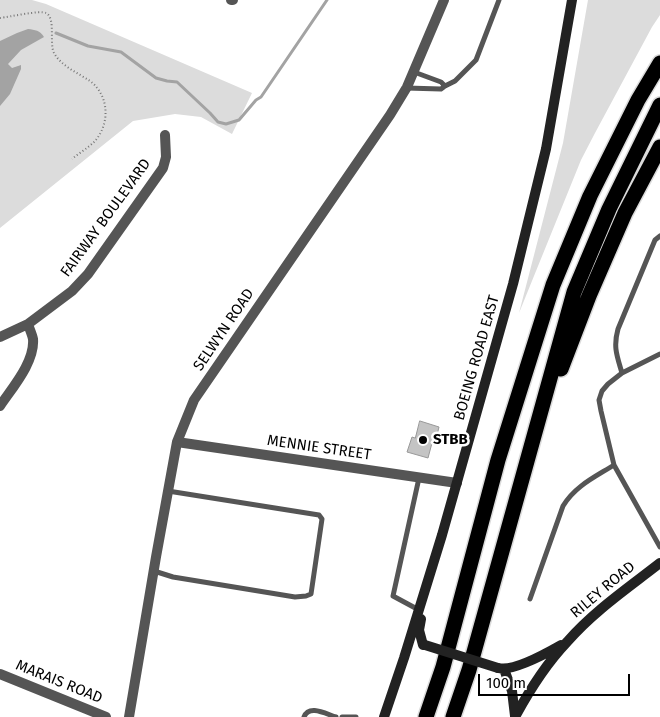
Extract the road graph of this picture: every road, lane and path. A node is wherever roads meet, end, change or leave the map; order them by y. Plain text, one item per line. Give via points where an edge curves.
1 (444, 0) edge
2 (499, 0) edge
3 (572, 0) edge
4 (0, 18) edge
5 (660, 63) edge
6 (413, 72) junction
7 (445, 86) junction
8 (406, 88) junction
9 (660, 105) edge
10 (165, 135) dead end
11 (660, 147) edge
12 (72, 158) dead end
13 (660, 236) edge
14 (28, 324) junction
15 (0, 337) edge
16 (660, 354) edge
17 (622, 373) junction
18 (0, 406) edge
19 (177, 442) junction
20 (614, 465) junction
21 (525, 468) junction
22 (419, 478) junction
23 (456, 483) junction
24 (168, 491) junction
25 (660, 547) edge
26 (660, 563) edge
27 (154, 571) junction
28 (430, 571) junction
29 (530, 599) dead end
30 (418, 610) junction
31 (566, 642) junction
32 (424, 645) junction
33 (404, 658) junction
34 (501, 668) junction
35 (0, 674) edge
36 (102, 716) edge
37 (515, 716) edge
38 (129, 717) edge
39 (304, 717) edge
40 (336, 717) edge
41 (342, 717) edge
42 (356, 717) edge
43 (384, 717) edge
44 (426, 717) edge
45 (453, 717) edge

1 - 6 street, SELWYN ROAD
2 - 7 lane via 476,60 455,81
3 - 23 main road, BOEING ROAD EAST via 546,149 518,265
4 - 12 path via 47,13 55,55 101,93 106,113 100,133 96,141
5 - 44 highway via 590,196 553,285 498,460 443,667
6 - 7 lane
6 - 8 street, SELWYN ROAD
7 - 8 lane via 441,89
8 - 19 street, SELWYN ROAD via 194,400
9 - 21 highway via 609,209 574,292
10 - 14 street, FAIRWAY BOULEVARD via 166,158 162,168 88,274 72,291
11 - 21 highway via 625,214 589,296
13 - 17 lane via 616,334 615,348
14 - 15 street, FAIRWAY BOULEVARD
14 - 18 street via 33,339 30,360
16 - 17 lane
17 - 20 lane via 602,391 599,400
19 - 22 street, MENNIE STREET
19 - 24 street, SELWYN ROAD
20 - 25 lane
20 - 29 lane via 568,496
21 - 45 highway
22 - 23 street, MENNIE STREET
22 - 30 lane via 393,596
23 - 28 main road, BOEING ROAD EAST
24 - 27 street, SELWYN ROAD
24 - 27 lane via 319,515 322,519 311,594 295,597
26 - 31 main road, RILEY ROAD via 607,603
27 - 38 street, SELWYN ROAD
28 - 30 main road, BOEING ROAD EAST
28 - 32 main road via 419,630
30 - 33 main road, BOEING ROAD EAST
31 - 34 main road via 536,659
31 - 37 main road via 536,681
32 - 33 main road
32 - 34 main road, bridge
33 - 43 main road, BOEING ROAD EAST
34 - 37 main road via 512,692
35 - 36 street, MARAIS ROAD
39 - 40 lane via 309,710
41 - 42 lane

